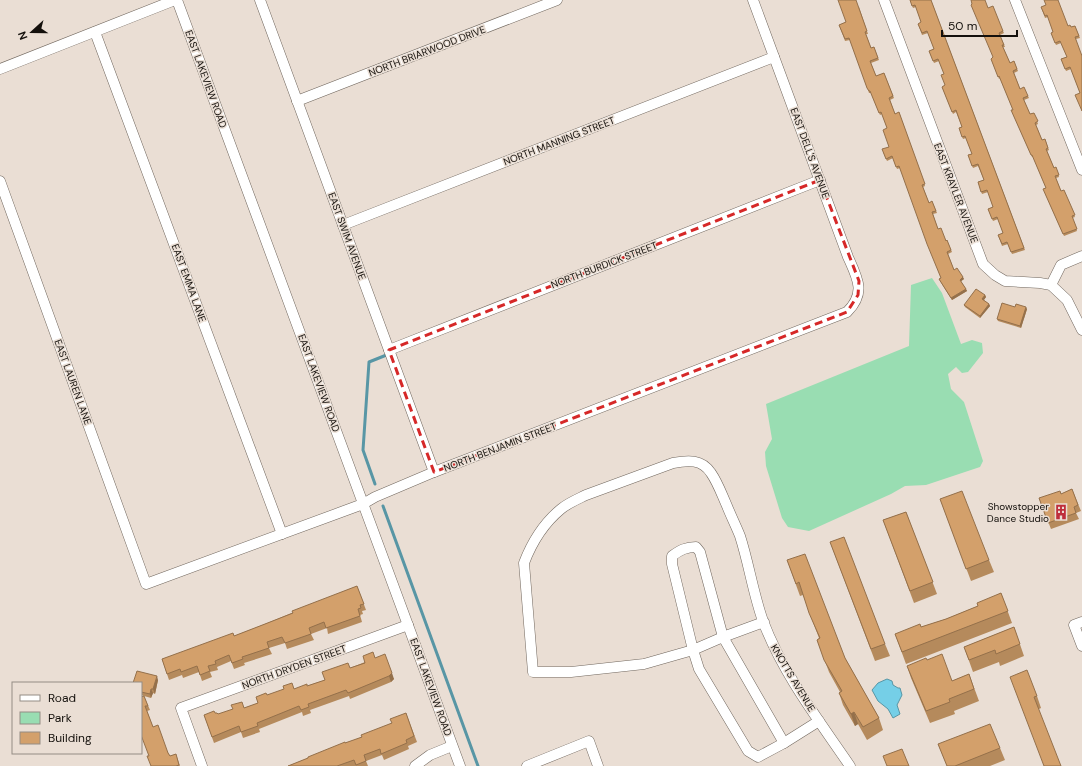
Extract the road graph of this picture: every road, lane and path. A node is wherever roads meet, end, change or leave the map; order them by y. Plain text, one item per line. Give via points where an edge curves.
1 (176, 0) edge
2 (260, 0) edge
3 (557, 0) edge
4 (753, 0) edge
5 (884, 0) edge
6 (1015, 0) edge
7 (95, 32) junction
8 (774, 56) junction
9 (0, 69) edge
10 (297, 101) junction
11 (1082, 170) edge
12 (0, 180) edge
13 (820, 180) junction
14 (343, 225) junction
15 (1082, 256) edge
16 (1051, 285) junction
17 (852, 307) joint
18 (1082, 330) edge
19 (389, 350) junction
20 (434, 472) junction
21 (363, 504) junction
22 (282, 534) junction
23 (146, 584) joint
24 (764, 622) junction
25 (1082, 622) edge
26 (408, 625) junction
27 (723, 637) junction
28 (1082, 646) edge
29 (694, 650) junction
30 (819, 720) junction
31 (784, 743) junction
32 (452, 746) junction
33 (202, 766) edge
34 (415, 766) edge
35 (460, 766) edge
36 (527, 766) edge
37 (598, 766) edge
38 (850, 766) edge

1 - 7 street
1 - 21 street, EAST LAKEVIEW ROAD
2 - 10 street, EAST SWIM AVENUE
3 - 10 street, NORTH BRIARWOOD DRIVE
4 - 8 street, EAST DELL'S AVENUE
5 - 16 street, EAST KRAYLER AVENUE via 983,264 1005,281
6 - 11 street
7 - 9 street
7 - 22 street, EAST EMMA LANE
8 - 13 street, EAST DELL'S AVENUE
8 - 14 street, NORTH MANNING STREET
10 - 14 street, EAST SWIM AVENUE
12 - 23 street, EAST LAUREN LANE
13 - 17 street, EAST DELL'S AVENUE via 859,281 858,295
13 - 19 street, NORTH BURDICK STREET
14 - 19 street, EAST SWIM AVENUE
15 - 16 street via 1062,265
16 - 18 street via 1067,300
17 - 20 street, NORTH BENJAMIN STREET via 840,315
19 - 20 street, EAST SWIM AVENUE
20 - 21 street, NORTH BENJAMIN STREET
21 - 22 street, NORTH BENJAMIN STREET
21 - 26 street, EAST LAKEVIEW ROAD
22 - 23 street, NORTH BENJAMIN STREET
24 - 27 street
24 - 29 street, KNOTTS AVENUE via 754,595 739,536 723,497 704,465 686,460 673,463 586,495 562,508 536,536 524,563 533,672 571,672 644,664
24 - 30 street, KNOTTS AVENUE via 775,650
25 - 28 street via 1074,625
26 - 32 street, EAST LAKEVIEW ROAD
26 - 33 street, NORTH DRYDEN STREET via 181,708
27 - 29 street
27 - 29 street via 702,556 696,547 683,548 672,556 672,564
27 - 31 street
29 - 31 street via 699,669 748,751 758,757
30 - 31 street
30 - 38 street, KNOTTS AVENUE
32 - 34 street via 430,755
32 - 35 street, EAST LAKEVIEW ROAD
36 - 37 street via 589,742

